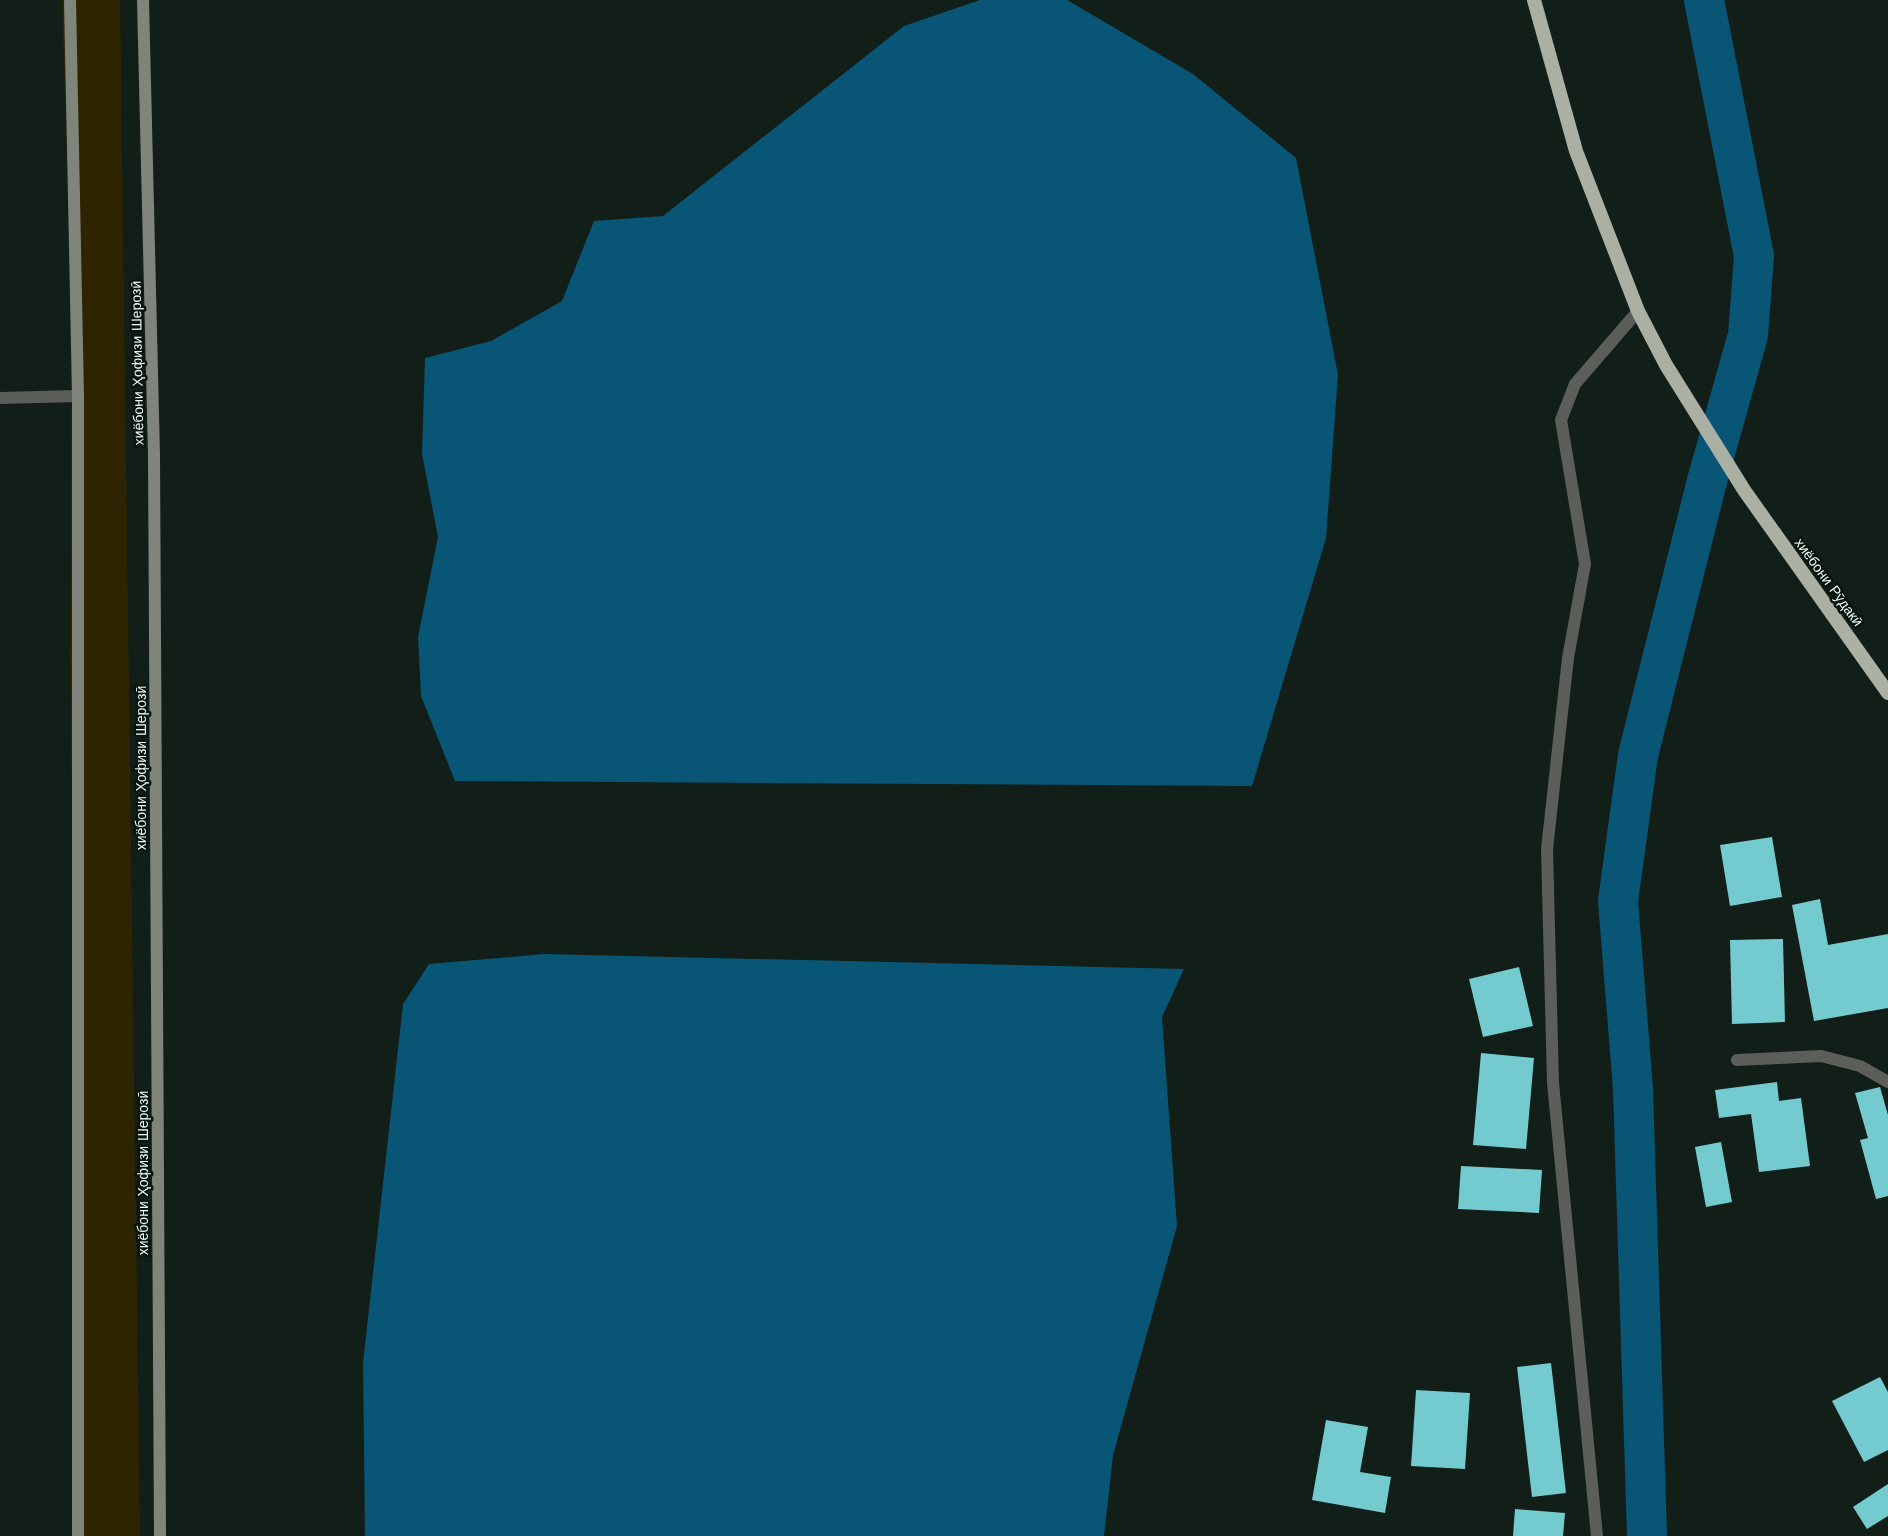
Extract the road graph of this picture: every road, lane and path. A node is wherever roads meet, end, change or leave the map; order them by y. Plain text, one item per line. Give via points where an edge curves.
1 (70, 0) edge
2 (143, 0) edge
3 (1534, 0) edge
4 (1638, 311) junction
5 (78, 396) junction
6 (0, 398) edge
7 (1888, 692) edge
8 (1737, 1060) dead end
9 (1888, 1082) edge
10 (78, 1536) edge
11 (160, 1536) edge
12 (1597, 1536) edge

1 - 5 main road
2 - 11 main road, хиёбони Ҳофизи Шерозӣ via 154,465
3 - 4 highway, хиёбони Рӯдакӣ via 1576,151
4 - 7 highway, хиёбони Рӯдакӣ via 1666,365 1744,490
4 - 12 street via 1575,384 1561,420 1585,564 1568,658 1547,849 1553,1083
5 - 6 street
5 - 10 main road
8 - 9 street via 1821,1056 1860,1066

